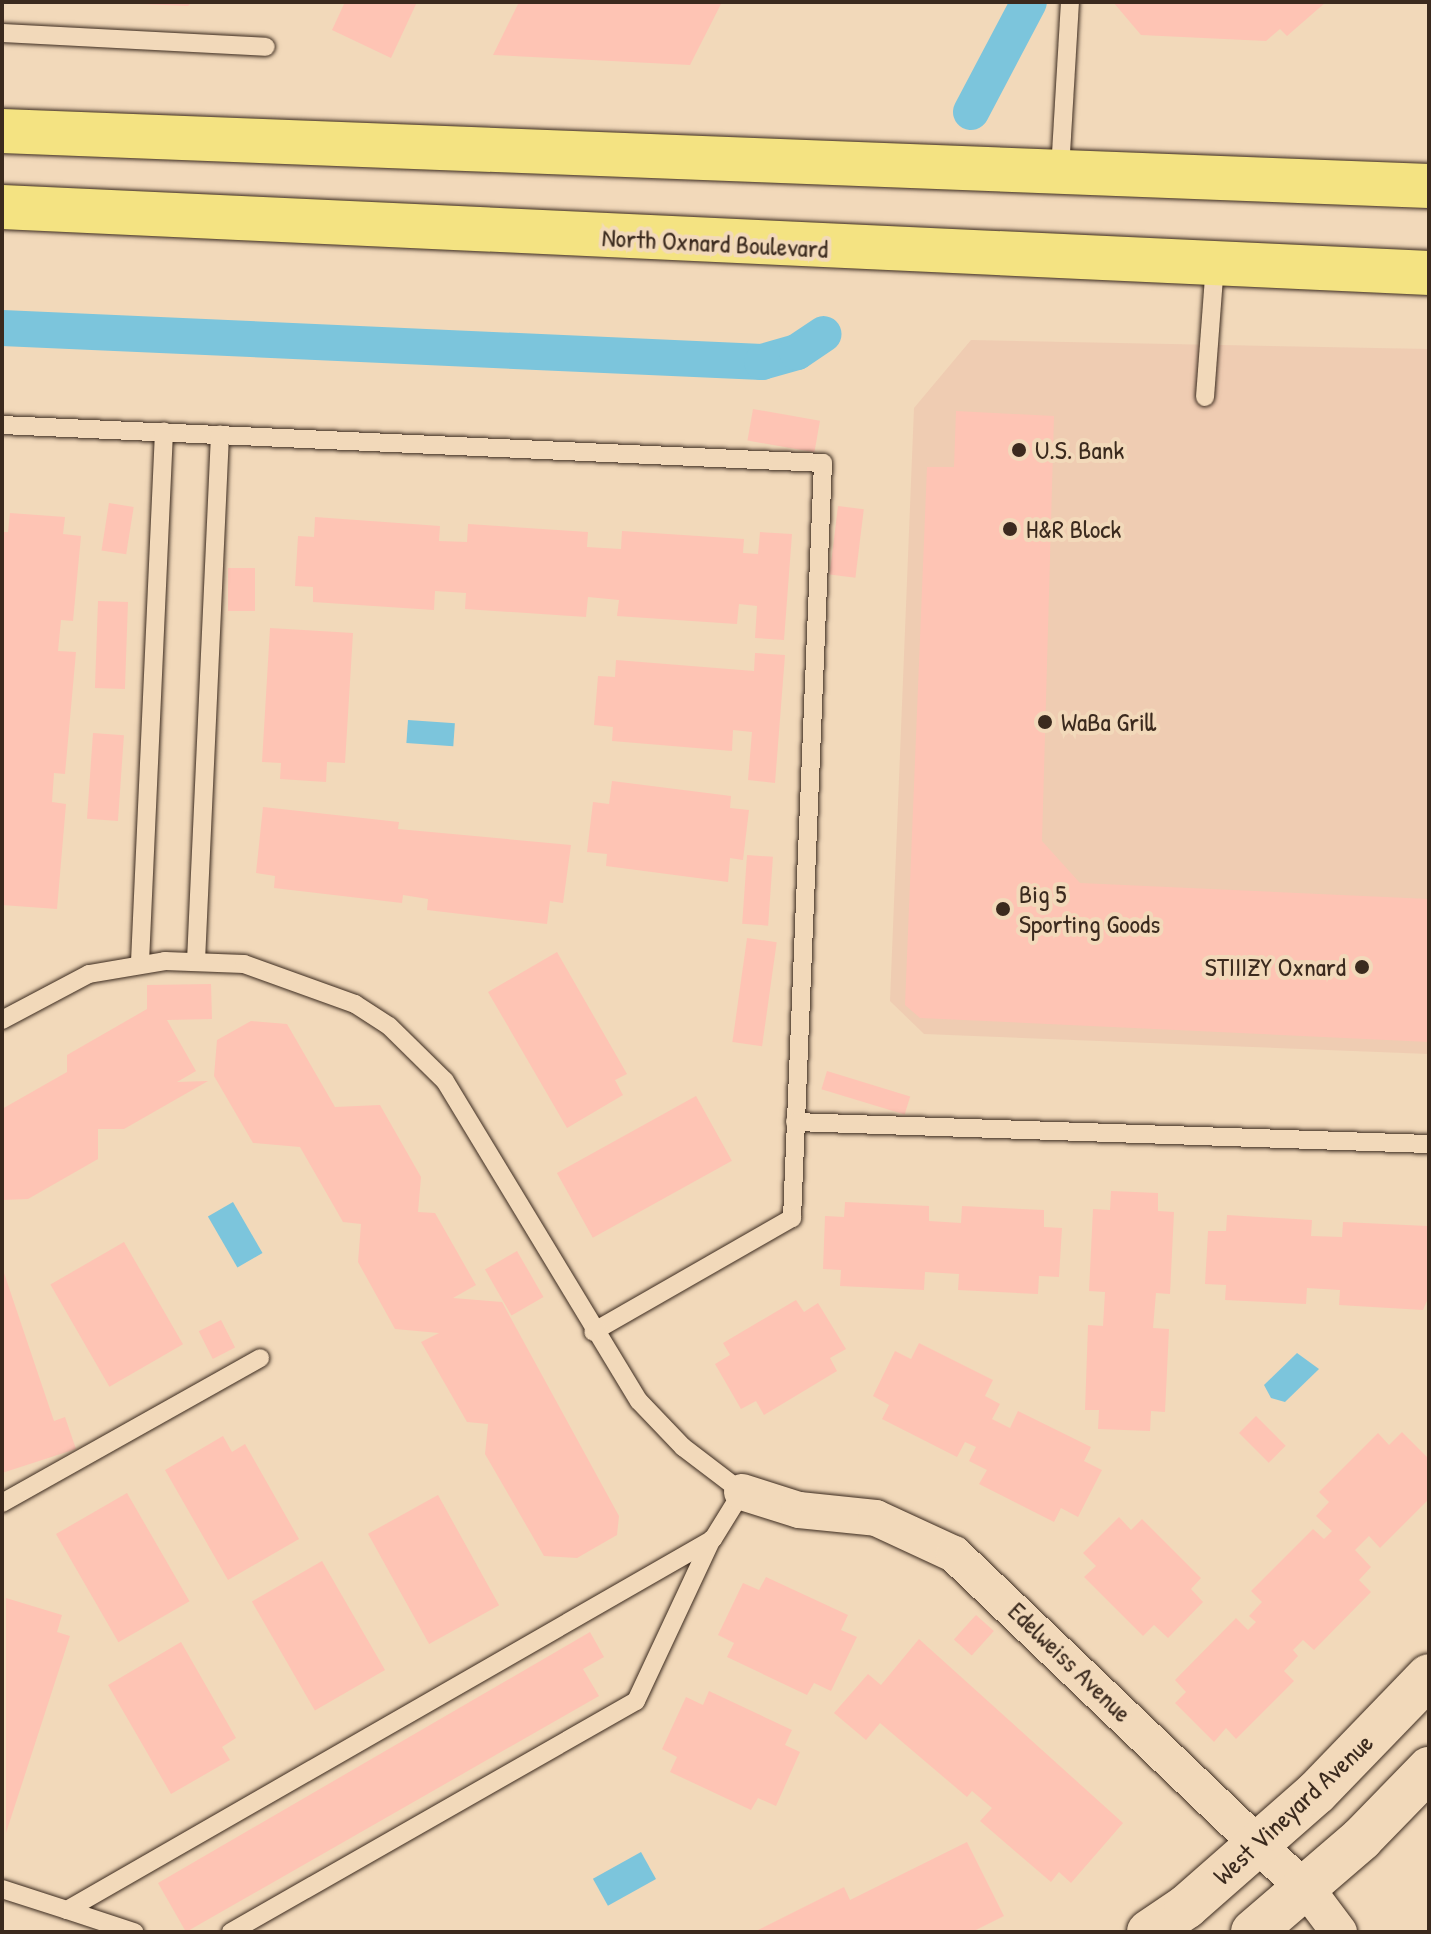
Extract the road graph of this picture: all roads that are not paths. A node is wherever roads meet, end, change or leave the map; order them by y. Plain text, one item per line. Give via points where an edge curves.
1 (1070, 2) edge
2 (2, 33) edge
3 (266, 47) dead end
4 (2, 131) edge
5 (1060, 170) junction
6 (1429, 186) edge
7 (2, 207) edge
8 (1215, 265) junction
9 (1429, 273) edge
10 (1205, 397) dead end
11 (2, 425) edge
12 (164, 432) junction
13 (220, 435) junction
14 (196, 961) junction
15 (140, 962) junction
16 (2, 1020) edge
17 (795, 1122) junction
18 (1429, 1144) edge
19 (593, 1332) junction
20 (260, 1358) dead end
21 (742, 1492) junction
22 (2, 1503) edge
23 (713, 1539) junction
24 (1429, 1676) edge
25 (1429, 1769) edge
26 (1258, 1844) junction
27 (2, 1889) edge
28 (1305, 1889) junction
29 (67, 1910) junction
30 (134, 1932) edge
31 (231, 1932) edge
32 (1149, 1932) edge
33 (1253, 1932) edge
34 (1339, 1932) edge

1 - 5 lane
2 - 3 lane
4 - 5 main road
5 - 6 main road
7 - 8 main road, North Oxnard Boulevard
8 - 9 main road, North Oxnard Boulevard
8 - 10 lane
11 - 12 lane
12 - 13 lane
12 - 15 lane
13 - 14 lane
13 - 17 lane via 823,463
14 - 15 lane
14 - 19 lane via 244,964 320,986 389,1026 419,1052 504,1169
15 - 16 lane via 51,990
17 - 18 lane
17 - 19 lane via 792,1218
19 - 21 lane via 639,1401 683,1447
20 - 22 lane
21 - 23 lane
21 - 26 street, Edelweiss Avenue via 799,1510 876,1518 954,1554
23 - 29 lane
23 - 31 lane via 636,1701
24 - 26 main road, West Vineyard Avenue
25 - 28 main road
26 - 28 street, Edelweiss Avenue
26 - 32 main road, West Vineyard Avenue
27 - 29 lane
28 - 33 main road
28 - 34 street, Edelweiss Avenue
29 - 30 lane

